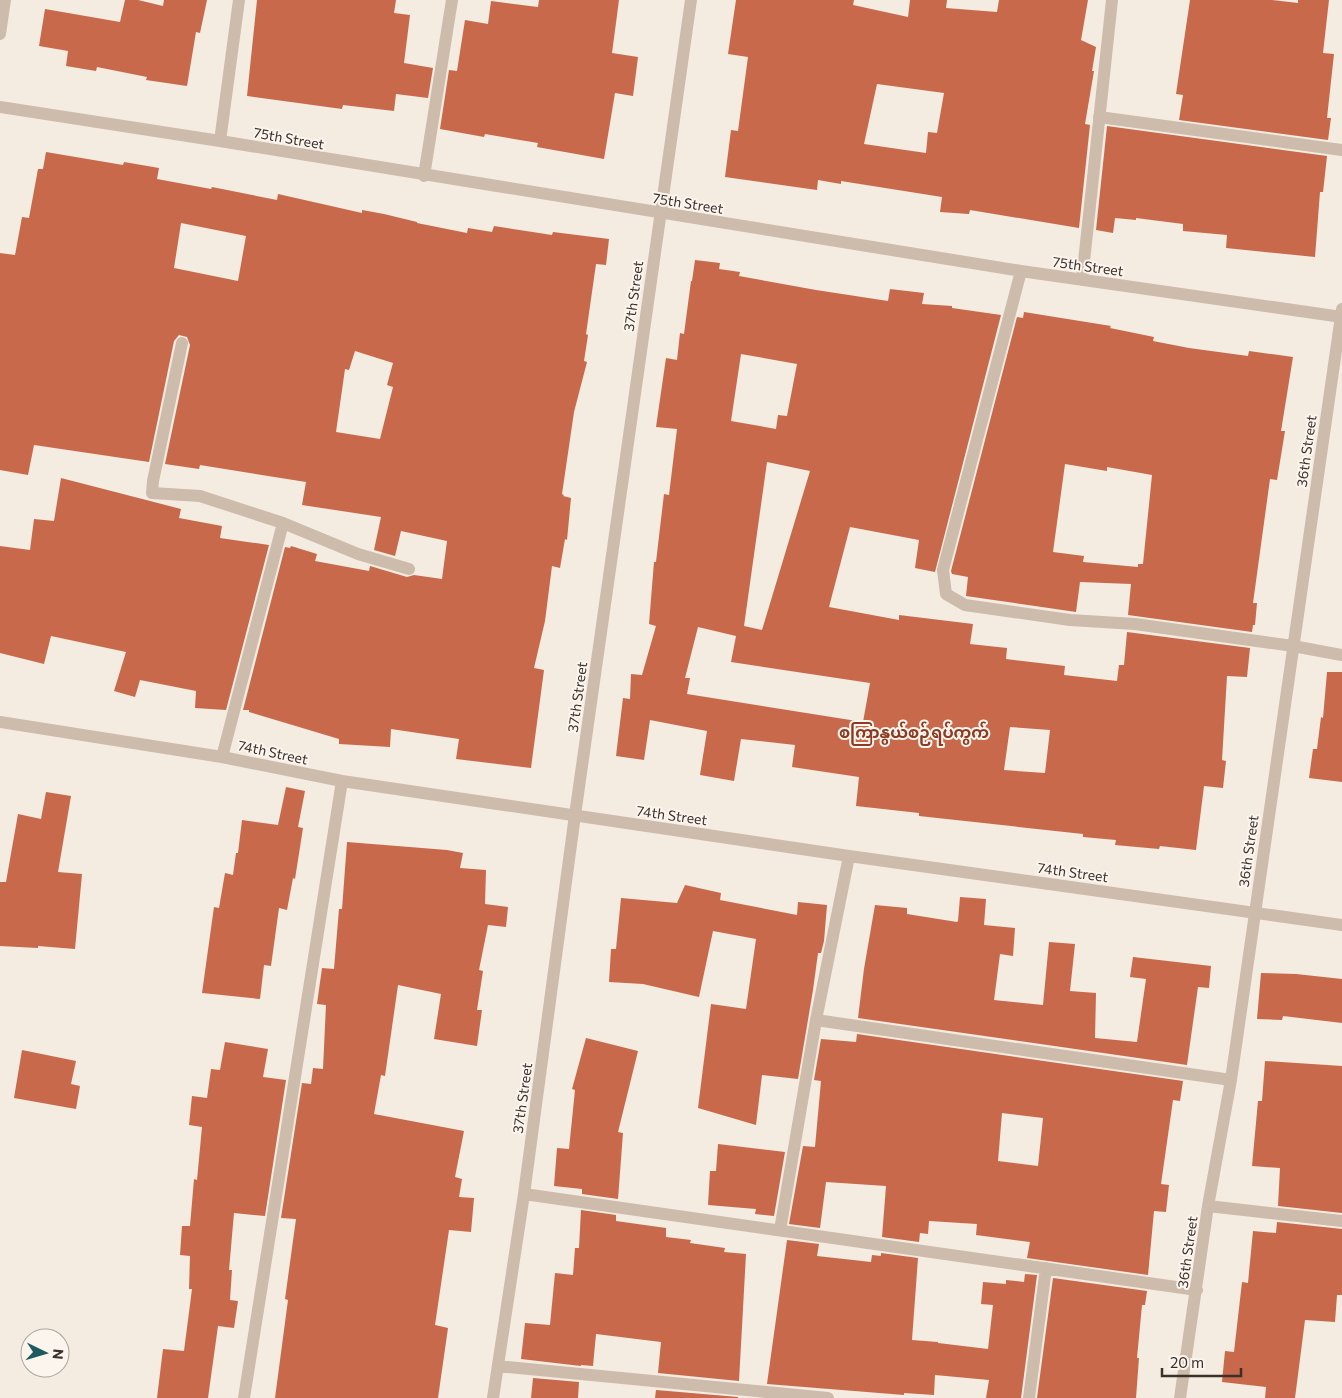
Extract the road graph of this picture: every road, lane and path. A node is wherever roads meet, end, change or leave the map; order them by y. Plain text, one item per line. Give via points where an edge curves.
1 (5, 0) edge
2 (239, 0) edge
3 (452, 0) edge
4 (691, 0) edge
5 (1112, 0) edge
6 (0, 34) edge
7 (0, 107) edge
8 (1099, 117) junction
9 (220, 141) junction
10 (1342, 150) edge
11 (424, 176) junction
12 (660, 214) junction
13 (1021, 271) junction
14 (1082, 280) junction
15 (1342, 314) edge
16 (182, 343) dead end
17 (283, 522) junction
18 (409, 569) dead end
19 (1293, 646) junction
20 (1342, 655) edge
21 (0, 722) edge
22 (222, 757) junction
23 (342, 782) junction
24 (575, 815) junction
25 (849, 856) junction
26 (1254, 912) junction
27 (1342, 925) edge
28 (816, 1020) junction
29 (1231, 1080) junction
30 (524, 1194) junction
31 (1208, 1206) junction
32 (1342, 1221) edge
33 (780, 1230) junction
34 (1046, 1268) junction
35 (1196, 1290) junction
36 (498, 1366) junction
37 (244, 1398) edge
38 (494, 1398) edge
39 (828, 1398) edge
40 (1029, 1398) edge
41 (1180, 1398) edge

1 - 6 street
2 - 9 street
3 - 11 street
4 - 12 street, 37th Street
5 - 8 street
7 - 9 street, 75th Street
8 - 10 street
8 - 14 street
9 - 11 street, 75th Street
11 - 12 street, 75th Street
12 - 13 street, 75th Street
12 - 24 street, 37th Street
13 - 14 street, 75th Street
13 - 19 street via 943,570 946,594 965,605
14 - 15 street, 75th Street
15 - 19 street, 36th Street
16 - 17 street via 152,493 200,496
17 - 18 street via 358,554
17 - 22 street
19 - 20 street
19 - 26 street, 36th Street
21 - 22 street, 74th Street
22 - 23 street, 74th Street
23 - 24 street, 74th Street
23 - 37 street
24 - 25 street, 74th Street
24 - 30 street, 37th Street
25 - 26 street, 74th Street
25 - 28 street
26 - 27 street, 74th Street
26 - 29 street, 36th Street
28 - 29 street
28 - 33 street
29 - 31 street, 36th Street
30 - 33 street
30 - 36 street, 37th Street
31 - 32 street
31 - 35 street, 36th Street
33 - 34 street
34 - 35 street
34 - 40 street
35 - 41 street, 36th Street
36 - 38 street, 37th Street
36 - 39 street

